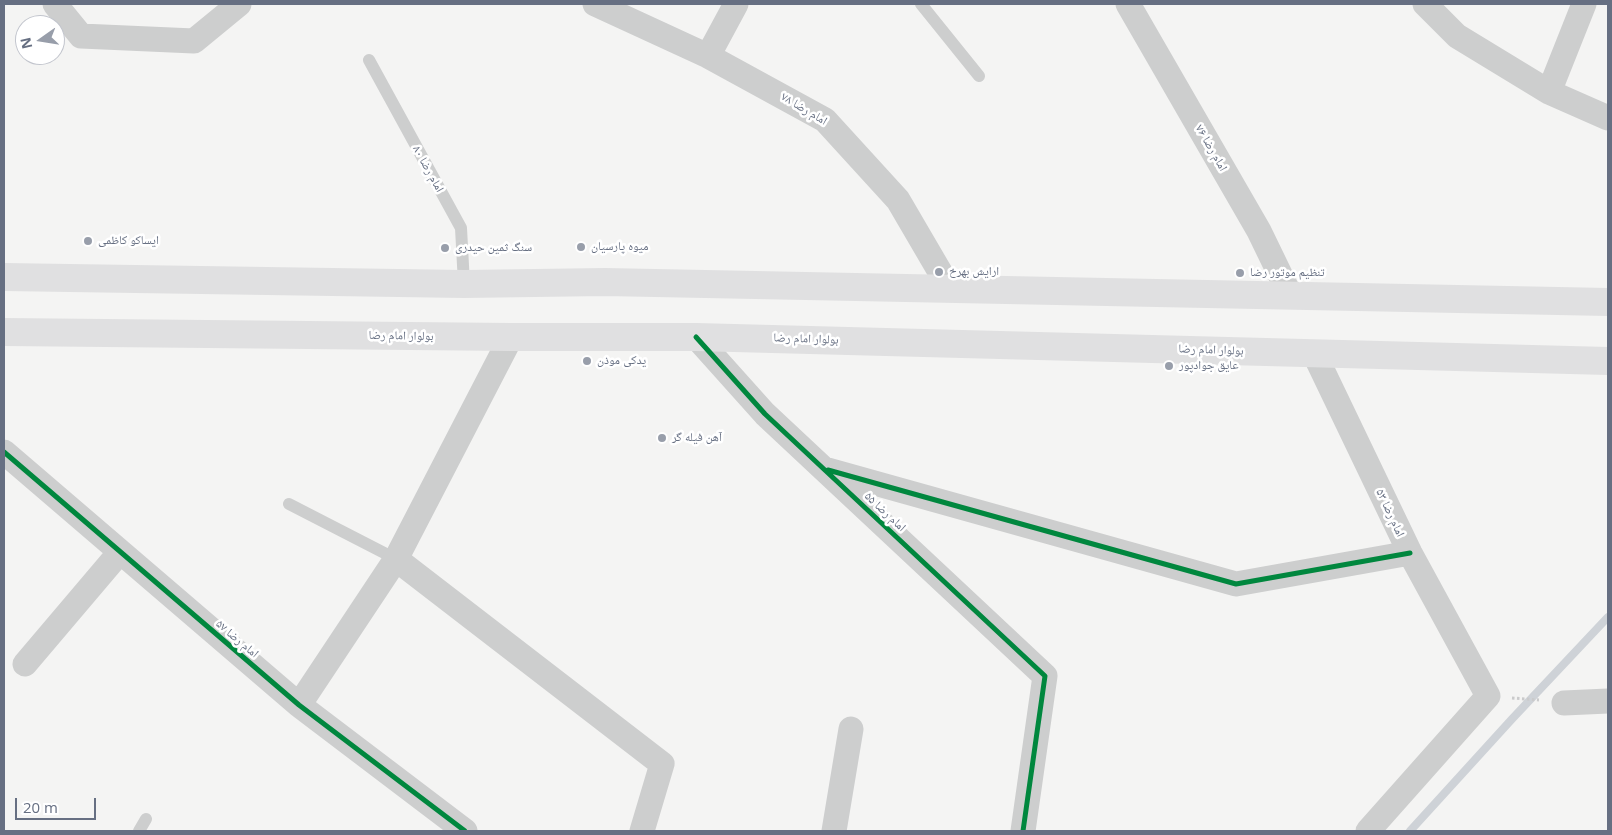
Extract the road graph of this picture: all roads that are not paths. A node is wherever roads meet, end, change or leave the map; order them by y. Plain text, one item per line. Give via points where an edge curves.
1 (55, 4) edge
2 (239, 4) edge
3 (595, 4) edge
4 (736, 4) edge
5 (921, 4) edge
6 (1128, 4) edge
7 (1426, 4) edge
8 (1584, 4) edge
9 (708, 56) junction
10 (369, 60) dead end
11 (979, 76) dead end
12 (1550, 92) junction
13 (1608, 118) edge
14 (6, 273) edge
15 (464, 284) junction
16 (950, 289) junction
17 (1290, 295) junction
18 (1608, 302) edge
19 (4, 332) edge
20 (696, 336) junction
21 (510, 337) junction
22 (1314, 353) junction
23 (1608, 361) edge
24 (4, 452) edge
25 (824, 469) junction
26 (288, 504) dead end
27 (120, 552) junction
28 (1410, 553) junction
29 (396, 559) junction
30 (25, 664) dead end
31 (1608, 701) edge
32 (1564, 703) road end
33 (300, 704) junction
34 (851, 729) dead end
35 (146, 819) dead end
36 (139, 831) edge
37 (465, 831) edge
38 (642, 831) edge
39 (834, 831) edge
40 (1023, 831) edge
41 (1368, 831) edge

1 - 2 street via 81,36 194,41
3 - 9 street, امام رضا ۷۸
4 - 9 street
5 - 11 lane
6 - 17 street, امام رضا ۷۶ via 1259,231
7 - 12 street via 1456,36
8 - 12 street
9 - 16 street, امام رضا ۷۸ via 825,120 898,200
10 - 15 lane, امام رضا ۸۰ via 461,228
12 - 13 street
14 - 15 main road
15 - 16 main road via 605,282
16 - 17 main road
17 - 18 main road
19 - 21 main road, بولوار امام رضا
20 - 21 main road, بولوار امام رضا
20 - 22 main road, بولوار امام رضا
20 - 25 street, امام رضا ۵۵ via 765,414
21 - 29 street
22 - 23 main road, بولوار امام رضا
22 - 28 street, امام رضا ۵۳
24 - 27 street, امام رضا ۵۷
25 - 28 street via 1236,584
25 - 40 street, امام رضا ۵۵ via 1045,676
26 - 29 lane
27 - 30 street
27 - 33 street, امام رضا ۵۷
28 - 41 street, امام رضا ۵۳ via 1488,696
29 - 33 street
29 - 38 street via 662,764
31 - 32 street
33 - 37 street, امام رضا ۵۷
34 - 39 street
35 - 36 lane

